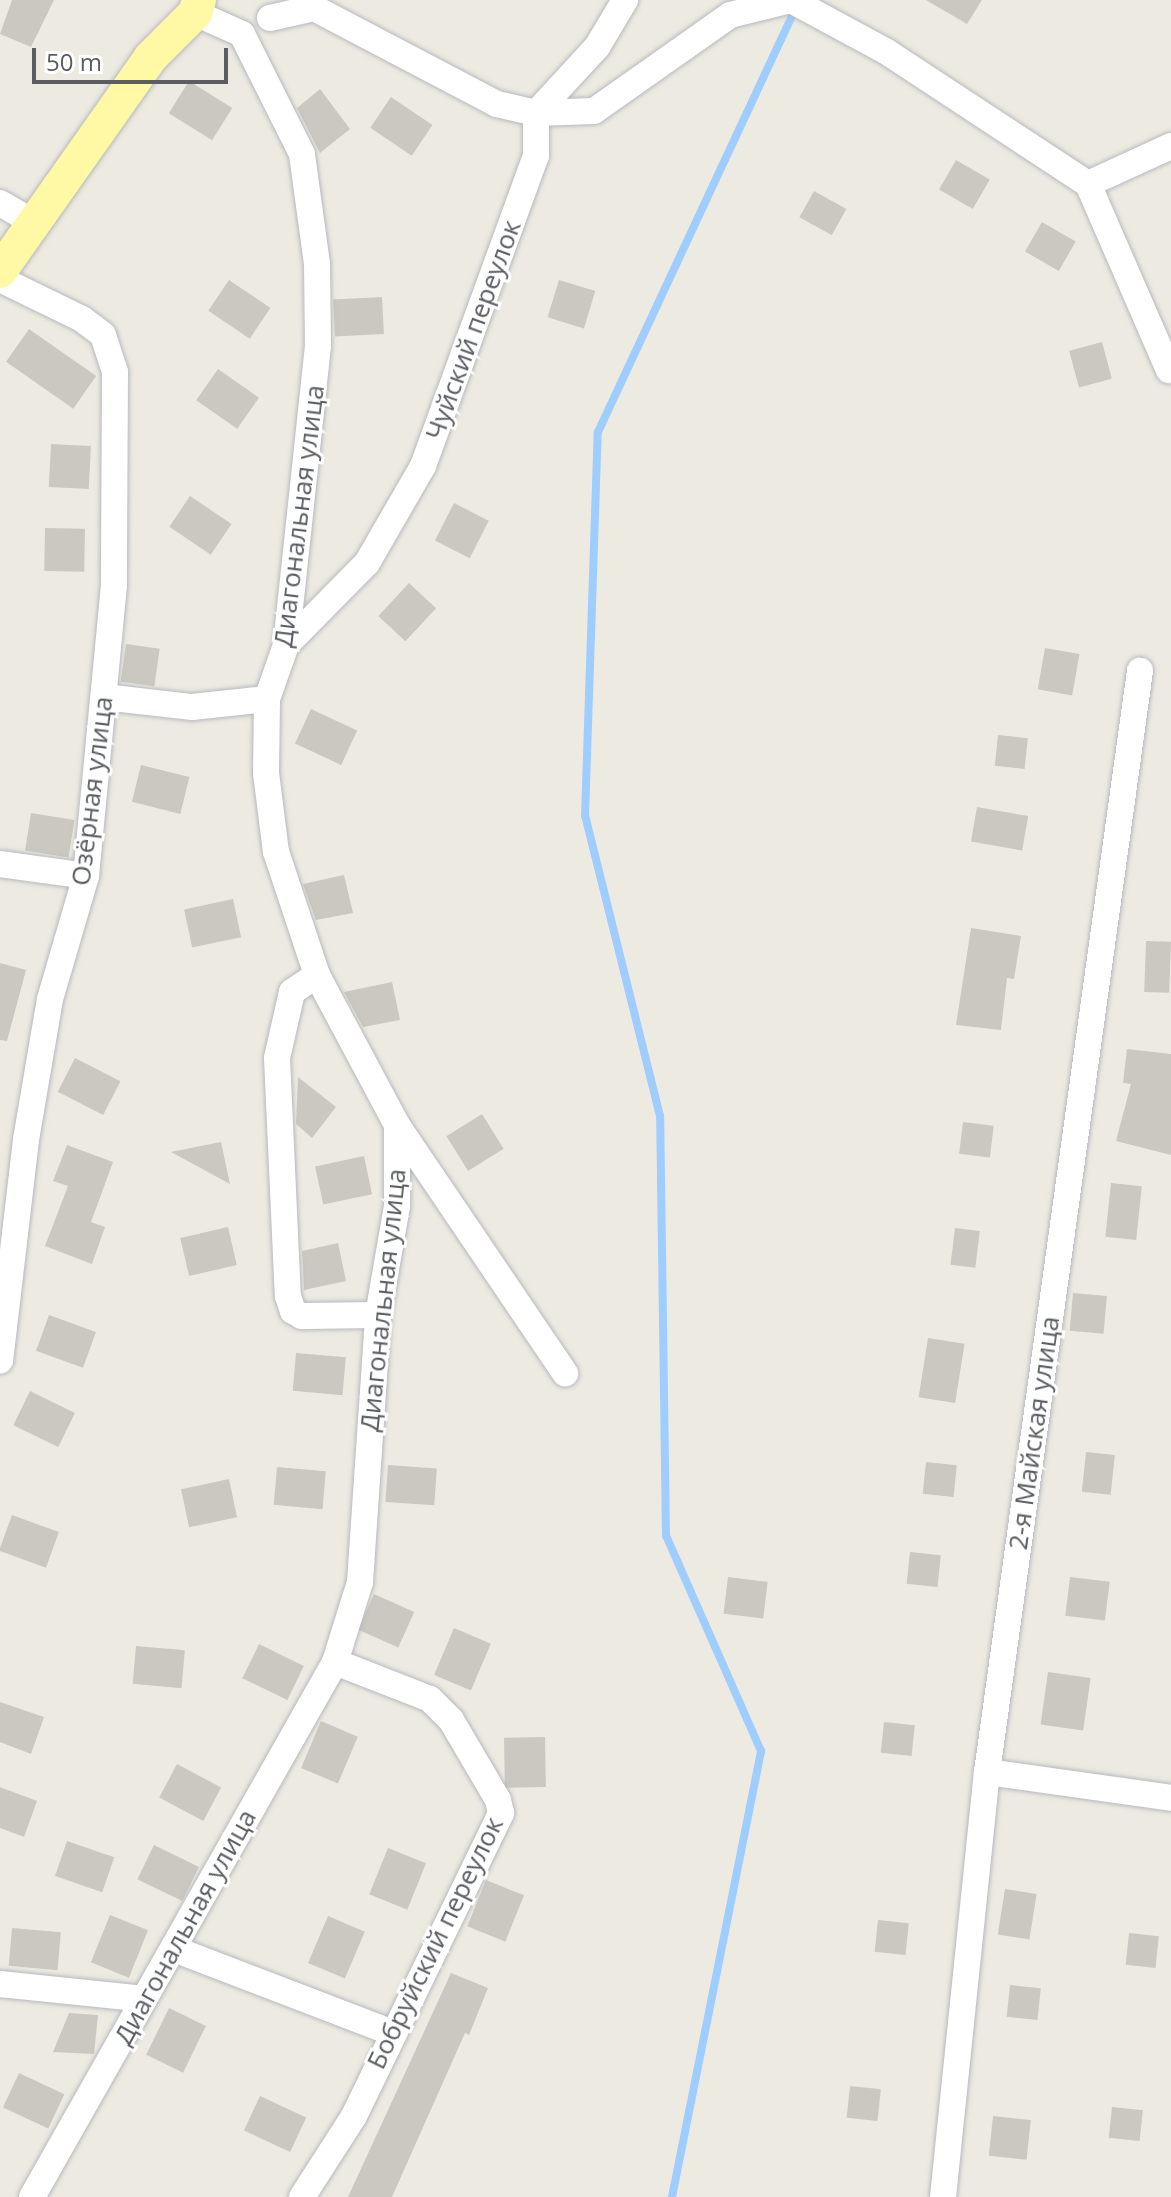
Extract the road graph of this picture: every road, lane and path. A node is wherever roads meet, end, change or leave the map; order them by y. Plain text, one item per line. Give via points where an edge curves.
1 (296, 0) edge
2 (625, 0) edge
3 (197, 6) edge
4 (270, 18) junction
5 (242, 34) junction
6 (536, 113) junction
7 (1171, 146) edge
8 (1088, 184) junction
9 (0, 203) edge
10 (34, 223) junction
11 (0, 271) edge
12 (0, 279) edge
13 (1169, 370) dead end
14 (286, 645) junction
15 (1140, 671) dead end
16 (104, 697) junction
17 (267, 699) junction
18 (0, 864) edge
19 (86, 876) junction
20 (317, 975) junction
21 (397, 1125) junction
22 (378, 1315) junction
23 (0, 1360) edge
24 (565, 1373) dead end
25 (335, 1662) junction
26 (987, 1772) junction
27 (1171, 1798) edge
28 (174, 1949) junction
29 (0, 1984) edge
30 (144, 1999) junction
31 (390, 2032) junction
32 (32, 2197) edge
33 (302, 2197) edge
34 (943, 2197) edge

1 - 4 street
2 - 6 street via 597,47
3 - 5 street
3 - 10 main road via 150,58
4 - 5 street
4 - 6 street via 314,8 497,104
5 - 14 street, Диагональная улица via 302,154 317,264 313,417
6 - 8 street via 594,111 730,15 791,0 887,52
6 - 14 street, Чуйский переулок via 536,156 423,466 367,563
7 - 8 street
8 - 13 street
9 - 10 street
10 - 11 main road
12 - 16 street, Озёрная улица via 82,319 103,335 115,372 114,585
14 - 17 street, Диагональная улица
15 - 26 street, 2-я Майская улица
16 - 17 street via 192,707
16 - 19 street, Озёрная улица
17 - 20 street, Диагональная улица via 266,773 276,852
18 - 19 street
19 - 23 street, Озёрная улица via 50,999 26,1140
20 - 21 street, Диагональная улица
20 - 22 street via 292,992 277,1058 288,1296 293,1311 302,1316
21 - 22 street, Диагональная улица via 397,1206
21 - 24 street
22 - 25 street, Диагональная улица via 360,1582
25 - 28 street, Диагональная улица
25 - 31 street, Бобруйский переулок via 430,1699 451,1720 501,1813
26 - 27 street
26 - 34 street, 2-я Майская улица
28 - 30 street, Диагональная улица
28 - 31 street
29 - 30 street
30 - 32 street, Диагональная улица
31 - 33 street, Бобруйский переулок via 354,2116

